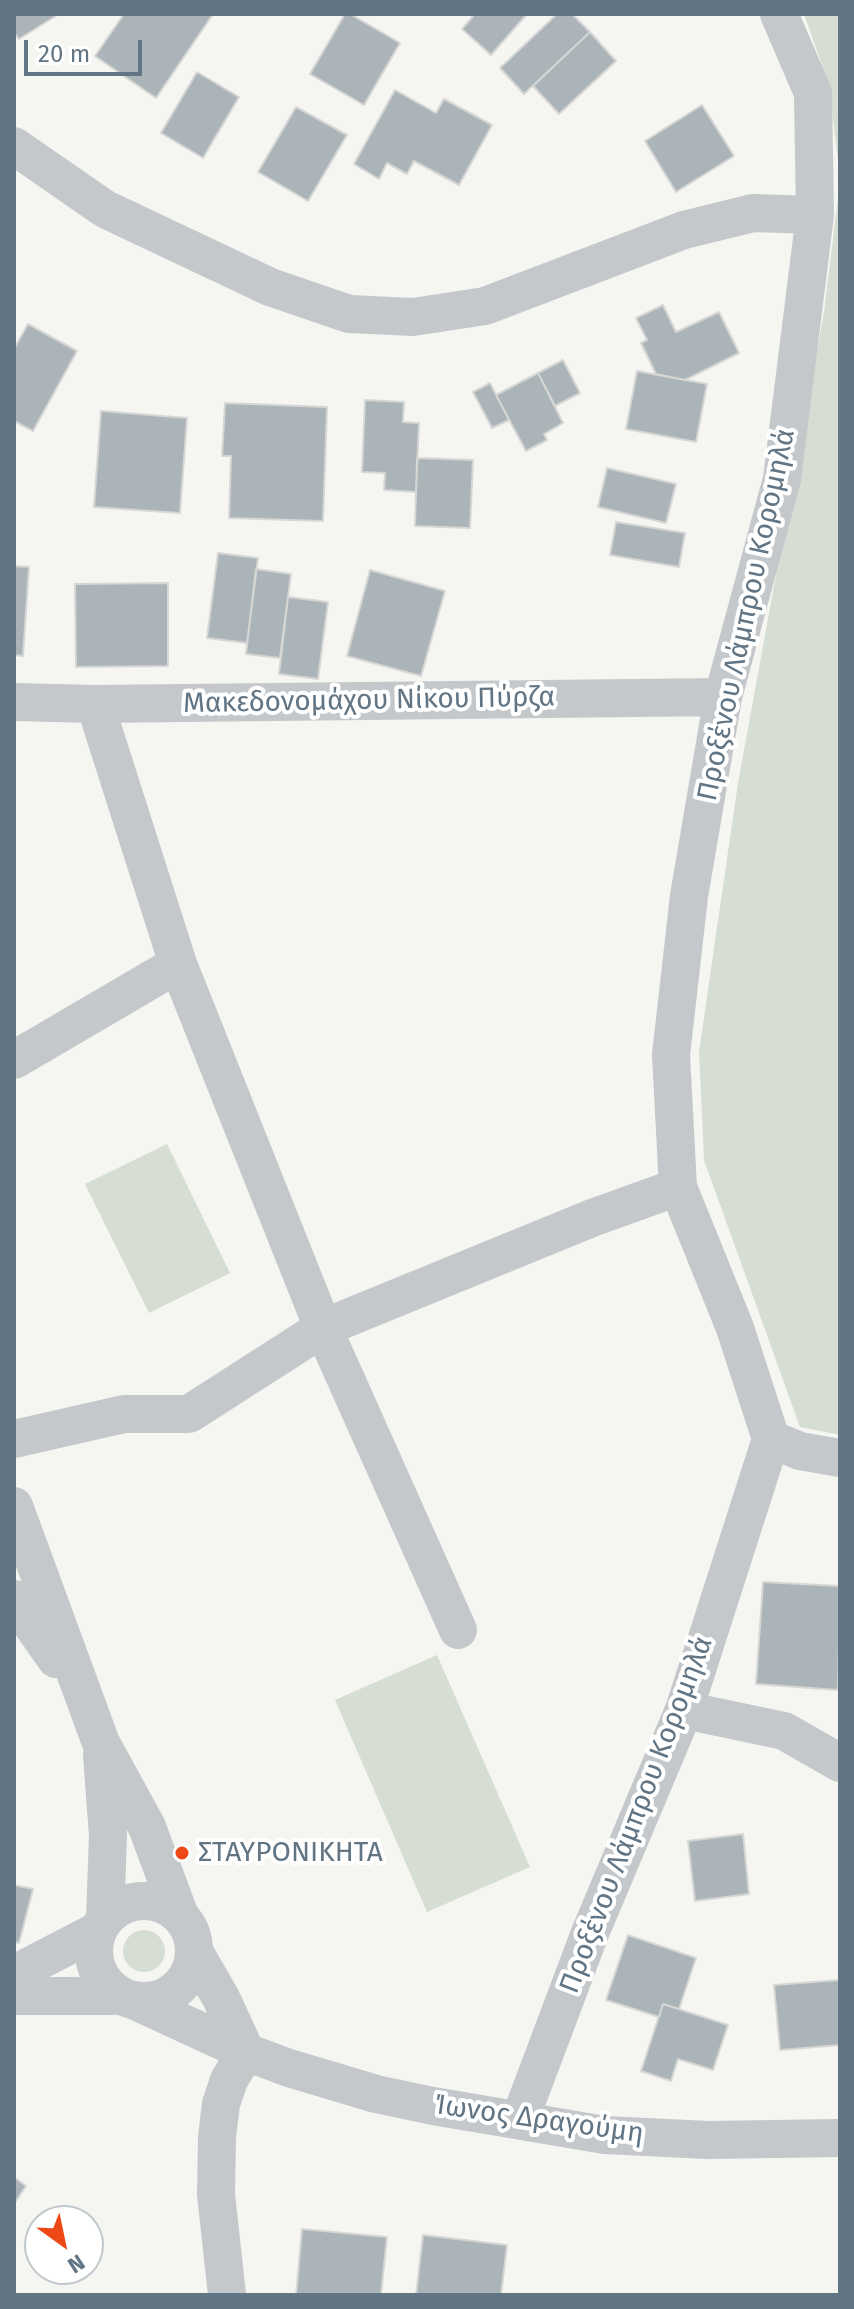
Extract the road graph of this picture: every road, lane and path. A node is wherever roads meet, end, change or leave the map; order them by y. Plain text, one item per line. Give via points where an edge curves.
1 (779, 14) edge
2 (14, 146) edge
3 (815, 215) junction
4 (723, 697) junction
5 (14, 702) edge
6 (95, 704) junction
7 (178, 964) junction
8 (14, 1060) edge
9 (678, 1187) junction
10 (323, 1328) junction
11 (14, 1439) edge
12 (771, 1439) junction
13 (840, 1458) edge
14 (14, 1506) edge
15 (14, 1599) edge
16 (458, 1630) dead end
17 (83, 1698) junction
18 (684, 1710) junction
19 (101, 1743) junction
20 (840, 1763) edge
21 (180, 1916) junction
22 (101, 1925) junction
23 (195, 1953) junction
24 (14, 1974) edge
25 (14, 1996) edge
26 (127, 1998) junction
27 (246, 2052) junction
28 (520, 2119) junction
29 (840, 2138) edge
30 (227, 2295) edge

1 - 3 street, Προξένου Λάμπρου Κορομηλά via 813,93
2 - 3 street via 105,209 270,287 349,314 413,317 485,306 684,230 753,213
3 - 4 street, Προξένου Λάμπρου Κορομηλά via 782,479
4 - 6 street, Μακεδονομάχου Νίκου Πύρζα
4 - 9 street, Προξένου Λάμπρου Κορομηλά via 689,896 671,1055
5 - 6 street, Μακεδονομάχου Νίκου Πύρζα
6 - 7 street
7 - 8 street
7 - 10 street
9 - 10 street
9 - 12 street, Προξένου Λάμπρου Κορομηλά via 735,1328
10 - 11 street via 189,1414 124,1414
10 - 16 street
12 - 13 street
12 - 18 street, Προξένου Λάμπρου Κορομηλά
14 - 17 street
15 - 17 street
17 - 19 street
18 - 20 street via 784,1731
18 - 28 street, Προξένου Λάμπρου Κορομηλά via 590,1933
19 - 21 street via 147,1827
19 - 22 street via 108,1836
21 - 22 street via 142,1900 115,1909
21 - 23 street
22 - 24 street
22 - 26 street via 94,1961 108,1987
23 - 26 street via 175,1991 161,1998
23 - 27 street
25 - 26 street
26 - 27 street, Ίωνος Δραγούμη
27 - 28 street, Ίωνος Δραγούμη via 376,2094
27 - 30 street via 229,2080 217,2137 216,2205
28 - 29 street, Ίωνος Δραγούμη via 605,2135

